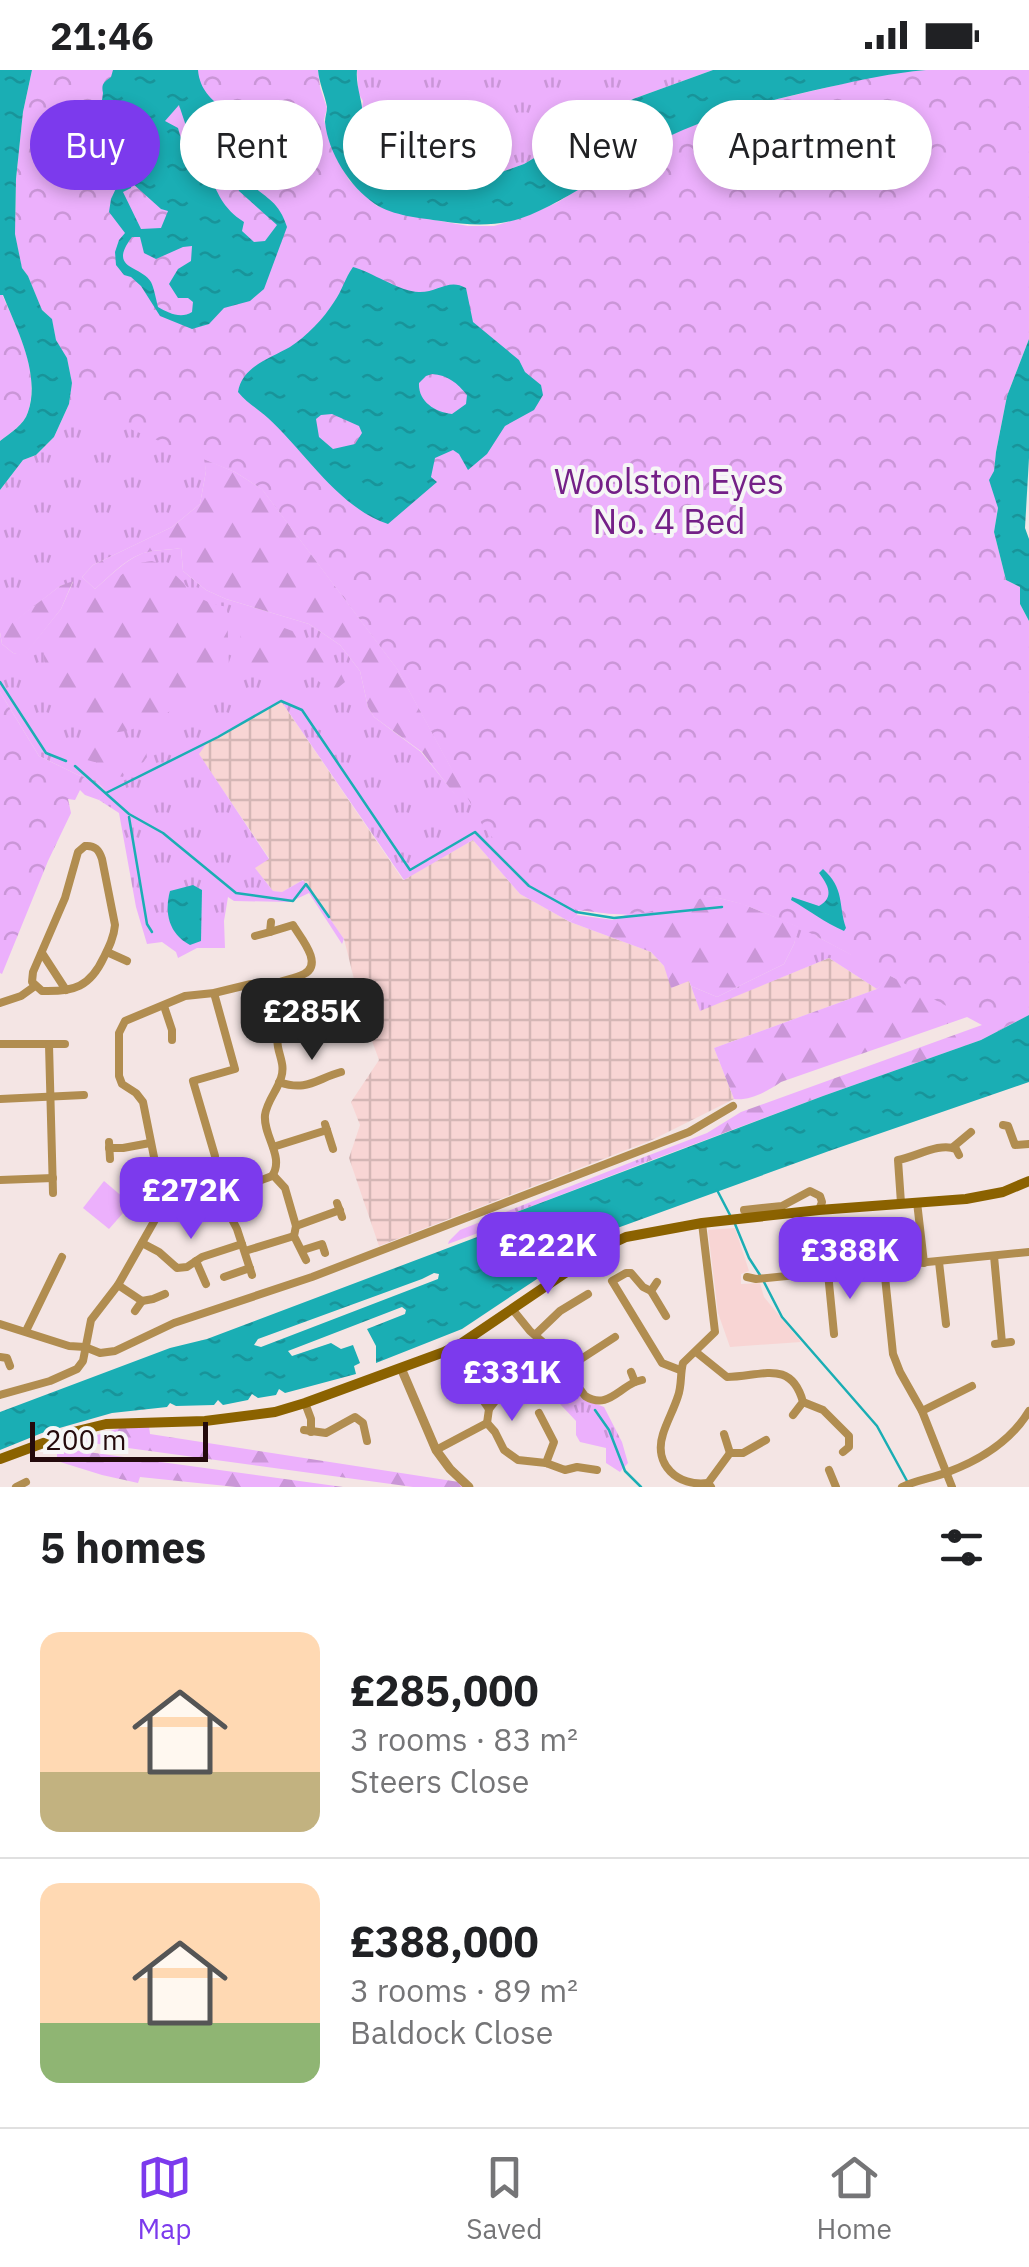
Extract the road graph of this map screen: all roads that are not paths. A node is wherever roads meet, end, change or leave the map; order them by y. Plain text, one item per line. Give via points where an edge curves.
1 (255, 936) dead end
2 (107, 952) junction
3 (42, 953) junction
4 (129, 961) dead end
5 (35, 986) junction
6 (266, 989) junction
7 (66, 990) junction
8 (214, 993) junction
9 (0, 1003) edge
10 (164, 1006) junction
11 (336, 1024) dead end
12 (278, 1036) junction
13 (172, 1040) dead end
14 (0, 1044) edge
15 (49, 1044) junction
16 (65, 1044) dead end
17 (341, 1072) dead end
18 (280, 1082) junction
19 (84, 1095) dead end
20 (49, 1097) junction
21 (0, 1099) edge
22 (733, 1106) dead end
23 (1008, 1124) dead end
24 (971, 1132) dead end
25 (150, 1143) junction
26 (1029, 1144) edge
27 (1015, 1145) junction
28 (273, 1147) junction
29 (334, 1149) dead end
30 (1013, 1157) dead end
31 (110, 1160) dead end
32 (273, 1175) junction
33 (52, 1178) junction
34 (0, 1180) edge
35 (1029, 1182) edge
36 (53, 1193) dead end
37 (221, 1198) junction
38 (918, 1202) junction
39 (901, 1203) junction
40 (748, 1207) dead end
41 (340, 1210) dead end
42 (819, 1210) junction
43 (160, 1211) junction
44 (702, 1223) junction
45 (295, 1231) junction
46 (142, 1244) junction
47 (243, 1247) junction
48 (1029, 1252) edge
49 (326, 1253) dead end
50 (994, 1256) junction
51 (62, 1257) dead end
52 (196, 1261) junction
53 (939, 1262) junction
54 (924, 1263) junction
55 (884, 1267) junction
56 (828, 1273) junction
57 (224, 1277) dead end
58 (747, 1277) dead end
59 (657, 1282) dead end
60 (206, 1284) dead end
61 (118, 1285) junction
62 (651, 1291) junction
63 (164, 1294) dead end
64 (588, 1294) dead end
65 (142, 1301) junction
66 (513, 1310) junction
67 (135, 1311) dead end
68 (666, 1316) dead end
69 (0, 1324) edge
70 (946, 1324) dead end
71 (26, 1331) junction
72 (834, 1334) dead end
73 (535, 1335) junction
74 (615, 1337) dead end
75 (1003, 1343) dead end
76 (85, 1347) junction
77 (696, 1352) junction
78 (0, 1357) edge
79 (10, 1366) dead end
80 (402, 1368) junction
81 (567, 1368) junction
82 (680, 1370) junction
83 (631, 1372) dead end
84 (473, 1386) dead end
85 (972, 1386) dead end
86 (514, 1389) dead end
87 (0, 1394) edge
88 (804, 1402) junction
89 (305, 1404) junction
90 (488, 1409) junction
91 (922, 1411) junction
92 (1029, 1411) edge
93 (539, 1413) dead end
94 (793, 1415) dead end
95 (486, 1423) junction
96 (724, 1434) dead end
97 (766, 1440) dead end
98 (367, 1441) dead end
99 (436, 1450) junction
100 (843, 1452) dead end
101 (730, 1453) junction
102 (0, 1459) edge
103 (546, 1463) junction
104 (598, 1470) dead end
105 (829, 1470) dead end
106 (948, 1472) junction
107 (26, 1482) dead end
108 (709, 1485) edge
109 (907, 1485) edge
110 (16, 1487) edge
111 (468, 1487) edge
112 (836, 1487) edge
113 (952, 1487) edge

1 - 6 street via 293,925 312,960 305,974
2 - 3 street via 115,925 102,859 89,846 78,852
2 - 4 street
2 - 7 street via 95,975
3 - 5 street
3 - 7 street
5 - 7 street
5 - 9 street
6 - 8 street via 251,984
6 - 12 street
8 - 10 street
8 - 37 street via 234,1069 193,1080
10 - 13 street
10 - 25 street via 126,1021 119,1033 120,1081 143,1102
11 - 12 street
12 - 18 street
14 - 15 street
15 - 16 street
15 - 20 street
17 - 18 street via 308,1086
18 - 28 street via 265,1113
19 - 20 street
20 - 21 street
20 - 33 street
22 - 76 street via 689,1132 174,1323 116,1351
23 - 27 street
24 - 39 street via 956,1151 946,1146 897,1156
25 - 31 street via 109,1145
25 - 43 street
26 - 27 street
27 - 30 street
28 - 29 street via 326,1127
28 - 32 street
32 - 37 street
32 - 45 street via 285,1188
33 - 34 street
33 - 36 street
35 - 38 main road via 990,1195
37 - 43 street via 192,1212
37 - 47 street
38 - 39 main road
38 - 54 street
39 - 42 main road
40 - 42 street via 782,1206 810,1191 820,1196
41 - 45 street
42 - 44 main road
43 - 46 street
44 - 66 main road via 612,1242
44 - 77 street via 715,1332
45 - 47 street
45 - 49 street via 304,1255 322,1244
46 - 52 street via 177,1268
46 - 61 street
47 - 52 street
47 - 57 street via 251,1272
48 - 50 street
50 - 53 street
50 - 75 street
51 - 71 street
52 - 60 street
53 - 54 street
53 - 70 street
54 - 55 street
55 - 56 street
55 - 91 street via 893,1354
56 - 58 street
56 - 72 street
59 - 62 street
61 - 65 street
61 - 76 street via 91,1320
62 - 68 street
62 - 82 street via 632,1273 612,1281 662,1363
63 - 65 street
64 - 73 street
65 - 67 street
66 - 73 street
66 - 80 main road via 462,1343
69 - 71 street
71 - 76 street
73 - 81 street
74 - 81 street
76 - 87 street via 74,1372
77 - 82 street
77 - 88 street via 727,1377 788,1376
78 - 79 street
80 - 89 main road
80 - 99 street
81 - 83 street via 584,1396 597,1402 638,1381
82 - 108 street via 661,1461 674,1477
84 - 90 street
85 - 91 street
86 - 90 street
88 - 94 street
88 - 100 street via 849,1436
89 - 98 street via 307,1431 332,1432 354,1417 363,1423
89 - 102 main road via 229,1419 89,1427
90 - 95 street
91 - 106 street
92 - 106 street via 998,1446
93 - 103 street via 554,1442
95 - 99 street
95 - 103 street via 518,1460
96 - 101 street
97 - 101 street via 744,1454
99 - 111 street
101 - 108 street
103 - 104 street
105 - 112 street
106 - 109 street
106 - 113 street
107 - 110 street

